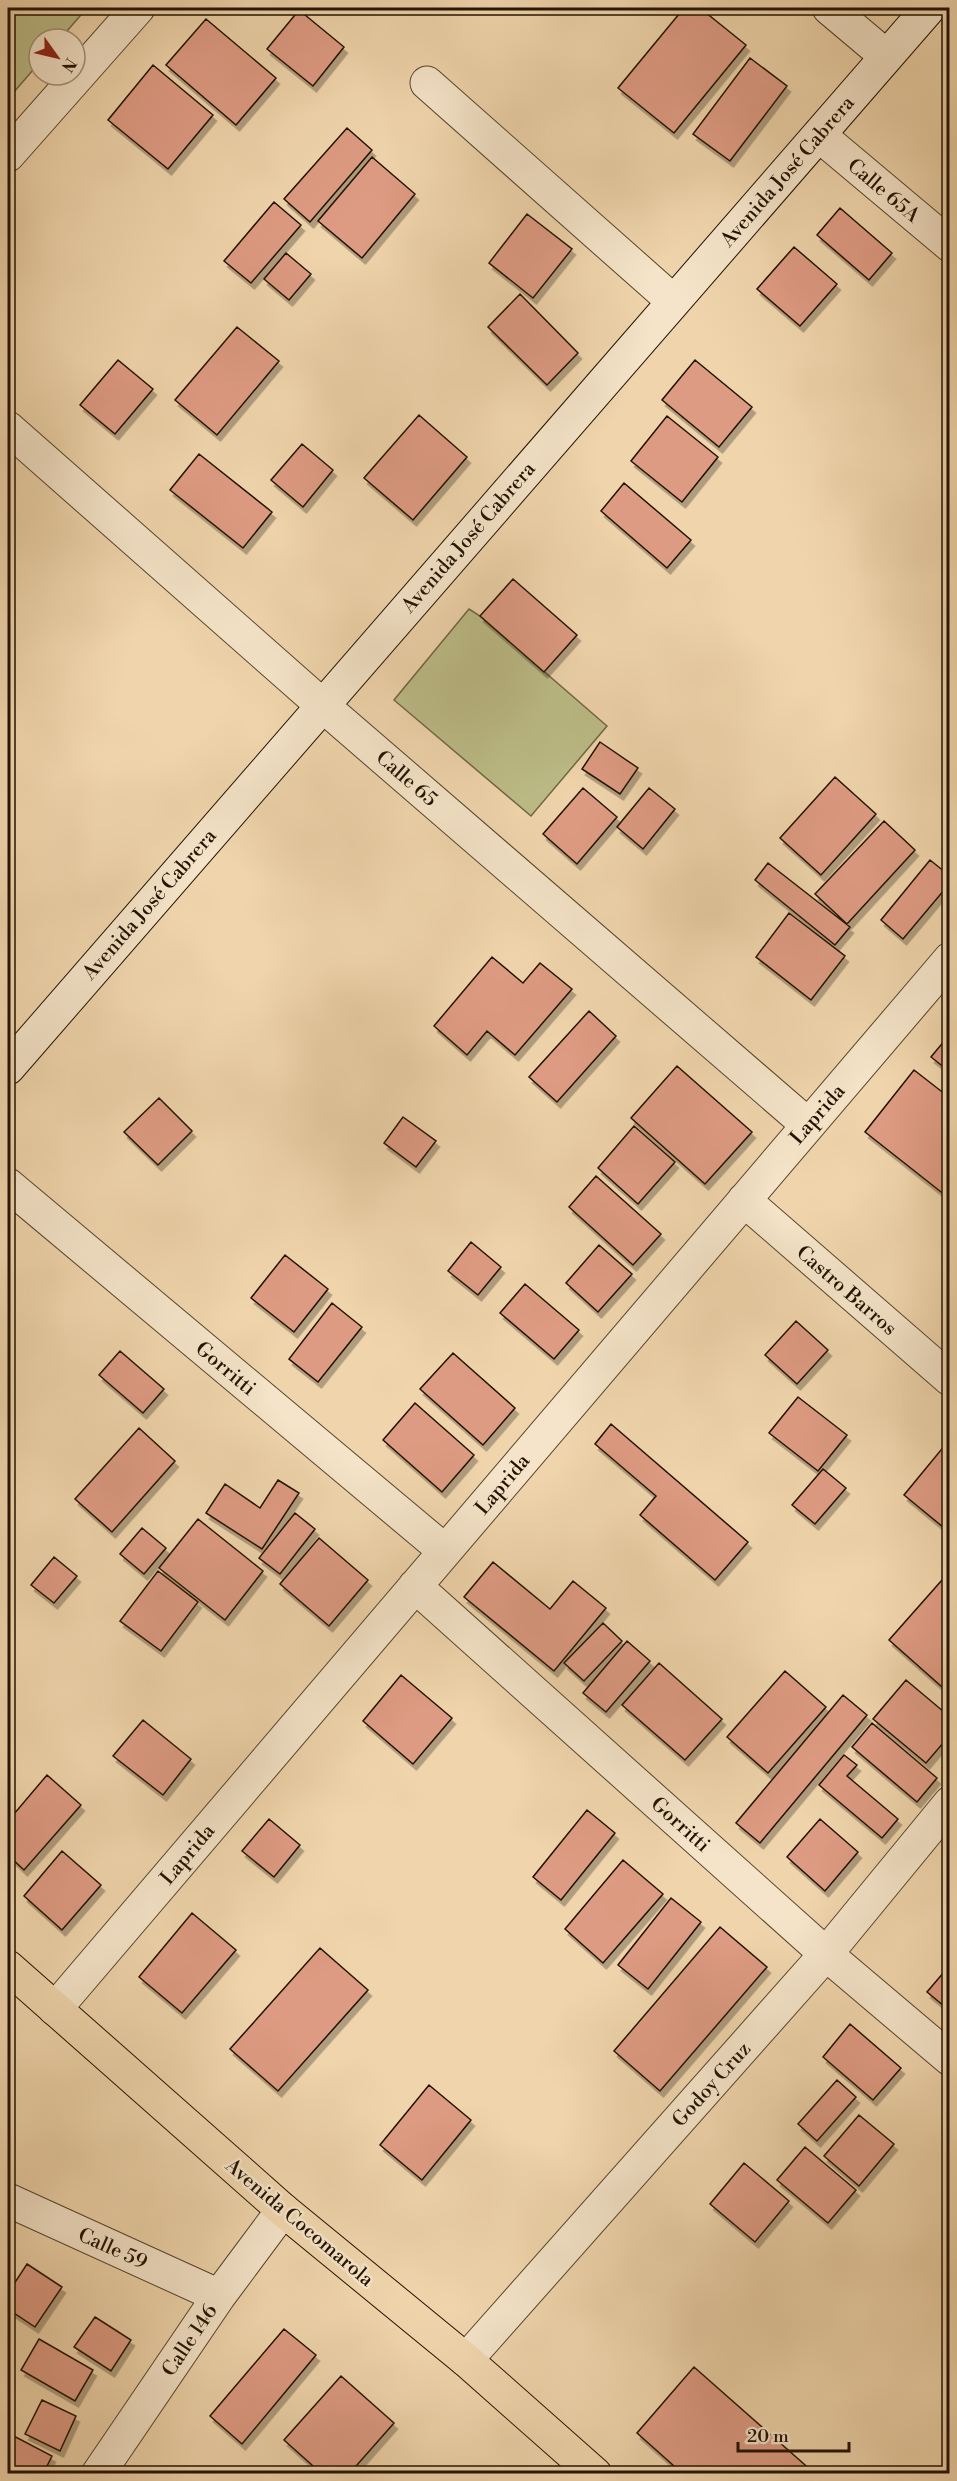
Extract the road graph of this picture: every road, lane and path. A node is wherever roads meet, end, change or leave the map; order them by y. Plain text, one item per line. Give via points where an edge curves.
1 (138, 8) edge
2 (829, 8) edge
3 (928, 8) edge
4 (886, 56) junction
5 (427, 83) dead end
6 (819, 135) junction
7 (8, 155) edge
8 (950, 245) edge
9 (673, 302) junction
10 (8, 428) edge
11 (322, 705) junction
12 (950, 959) edge
13 (8, 1068) edge
14 (808, 1125) junction
15 (8, 1185) edge
16 (744, 1200) junction
17 (950, 1379) edge
18 (445, 1551) junction
19 (414, 1586) junction
20 (950, 1803) edge
21 (826, 1954) junction
22 (8, 1967) edge
23 (55, 2008) junction
24 (950, 2059) edge
25 (8, 2200) edge
26 (284, 2210) junction
27 (219, 2296) junction
28 (466, 2360) junction
29 (98, 2474) edge
30 (596, 2474) edge

1 - 7 street
2 - 4 street
3 - 4 street, Avenida José Cabrera
4 - 6 street, Avenida José Cabrera
5 - 9 street
6 - 8 street, Calle 65A
6 - 9 street, Avenida José Cabrera
9 - 11 street, Avenida José Cabrera
10 - 11 street, Calle 65
11 - 13 street, Avenida José Cabrera
11 - 14 street, Calle 65
12 - 14 street, Laprida
14 - 16 street, Laprida
15 - 18 street, Gorritti
16 - 17 street, Castro Barros
16 - 18 street, Laprida
18 - 19 street, Laprida
19 - 21 street, Gorritti
19 - 23 street, Laprida
20 - 21 street, Godoy Cruz
21 - 24 street, Gorritti
21 - 28 street, Godoy Cruz
22 - 23 main road, Avenida Cocomarola
23 - 26 main road, Avenida Cocomarola
25 - 27 street, Calle 59
26 - 27 street, Calle 146
26 - 28 main road, Avenida Cocomarola
27 - 29 street, Calle 146
28 - 30 main road, Avenida Cocomarola

